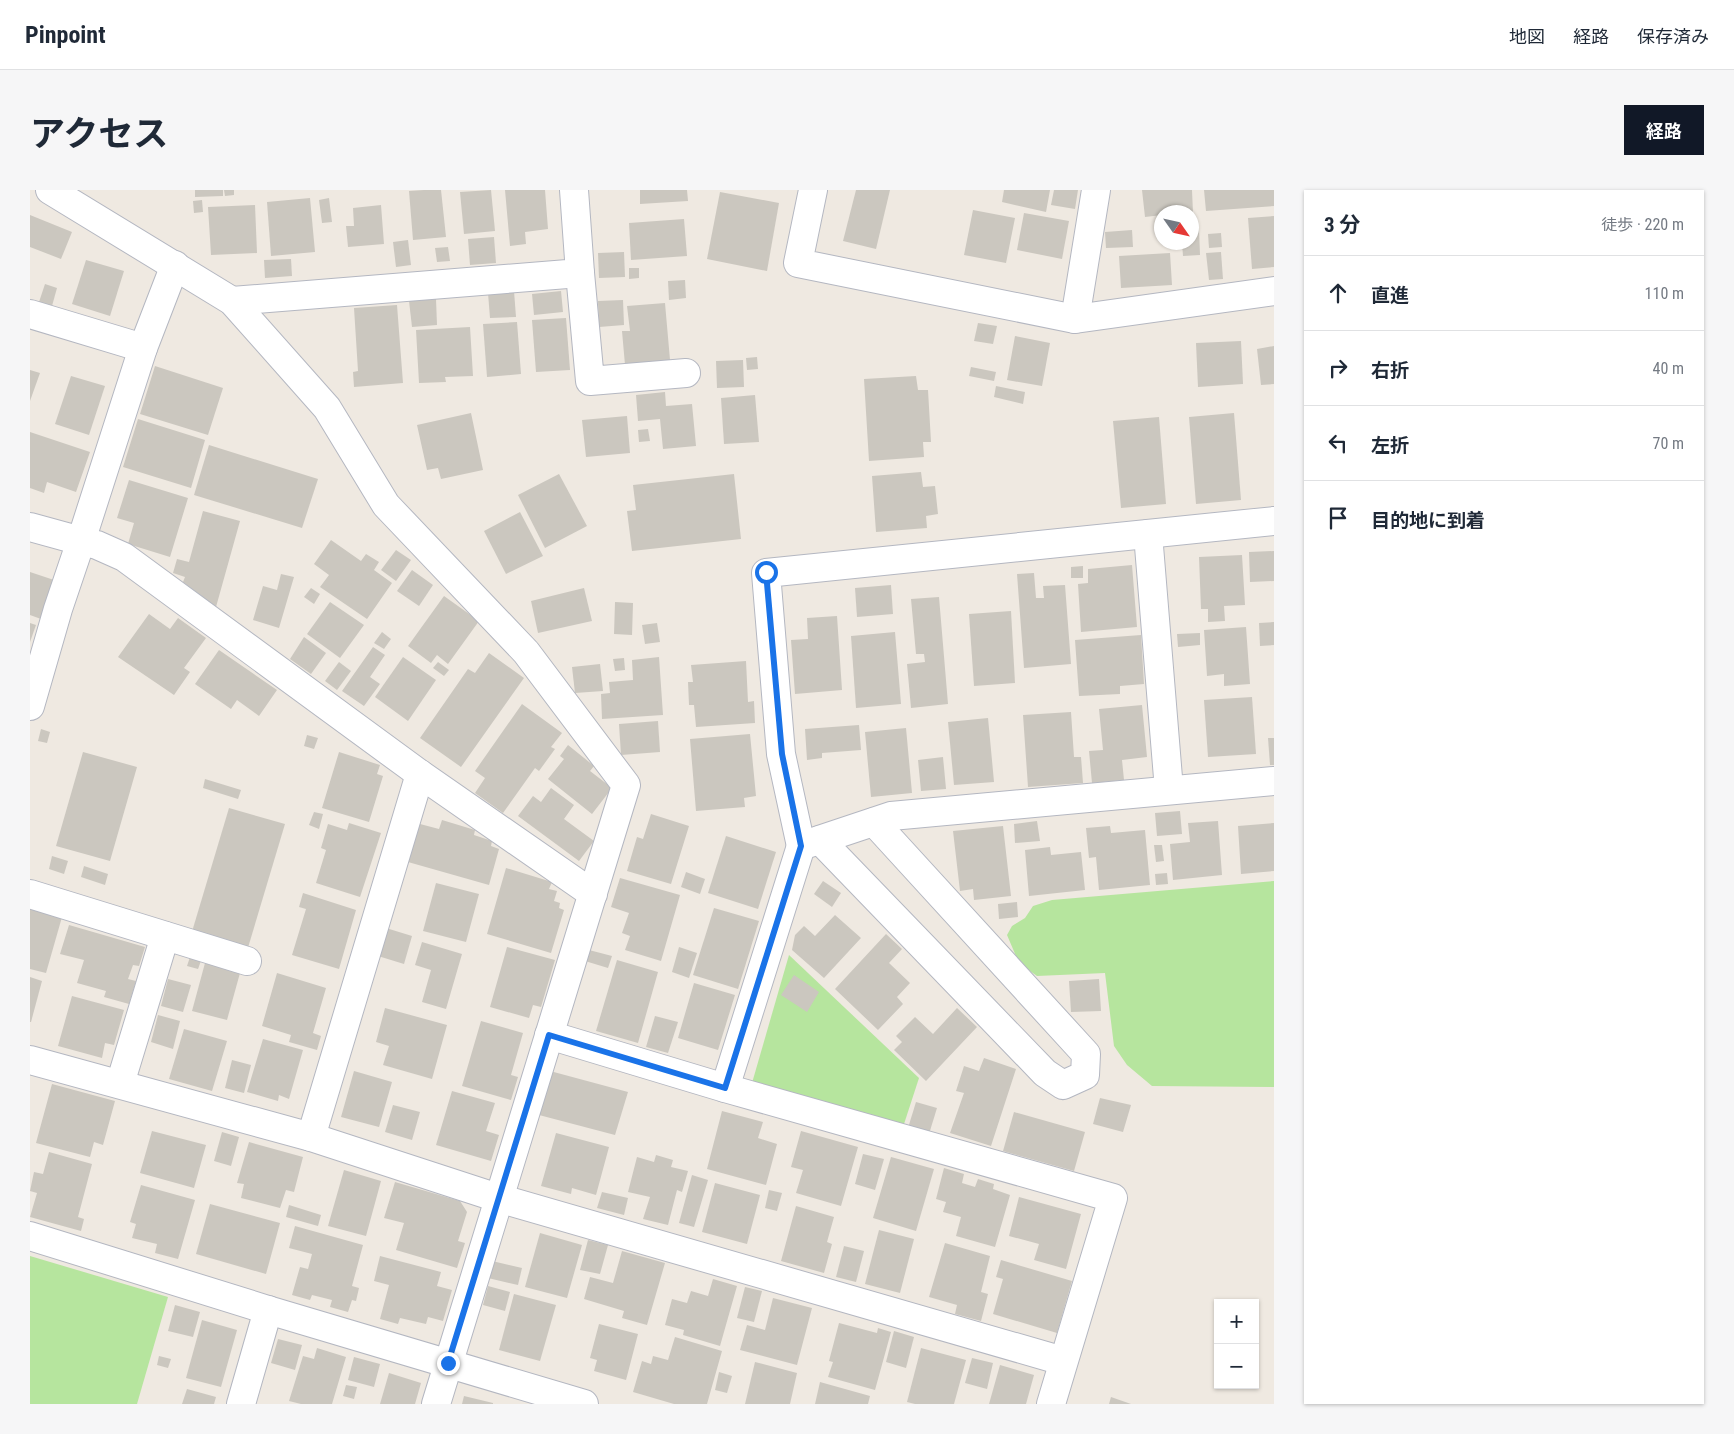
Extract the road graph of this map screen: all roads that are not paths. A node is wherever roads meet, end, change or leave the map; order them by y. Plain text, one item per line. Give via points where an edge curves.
1 (50, 190) edge
2 (574, 190) edge
3 (813, 190) edge
4 (1096, 190) edge
5 (175, 265) junction
6 (580, 273) junction
7 (1274, 291) edge
8 (232, 301) junction
9 (30, 314) edge
10 (1075, 319) junction
11 (143, 348) junction
12 (686, 373) dead end
13 (1274, 521) edge
14 (30, 526) edge
15 (1148, 534) junction
16 (81, 541) junction
17 (30, 706) edge
18 (420, 774) junction
19 (1274, 781) edge
20 (1169, 790) junction
21 (874, 822) junction
22 (811, 843) junction
23 (30, 894) edge
24 (592, 894) junction
25 (165, 936) junction
26 (247, 961) dead end
27 (549, 1035) junction
28 (30, 1060) edge
29 (120, 1084) junction
30 (725, 1088) junction
31 (312, 1137) junction
32 (498, 1198) junction
33 (30, 1236) edge
34 (268, 1310) junction
35 (1063, 1361) junction
36 (448, 1363) junction
37 (242, 1404) edge
38 (436, 1404) edge
39 (584, 1404) edge
40 (1051, 1404) edge

1 - 5 street
2 - 6 street
3 - 10 street via 798,264
4 - 10 street
5 - 8 street
5 - 11 street
6 - 8 street
6 - 12 street via 590,381
7 - 10 street
8 - 24 street via 327,408 386,505 526,652 626,785
9 - 11 street
11 - 16 street
13 - 15 street
14 - 16 street
15 - 20 street
15 - 22 street via 766,572 782,754
16 - 17 street
16 - 18 street via 124,557
18 - 24 street
18 - 31 street
19 - 20 street
20 - 21 street via 891,816
21 - 22 street
21 - 22 street via 1086,1054 1085,1075 1063,1085 1045,1072
22 - 30 street
23 - 25 street
24 - 27 street
25 - 26 street
25 - 29 street
27 - 30 street
27 - 32 street
28 - 29 street
29 - 31 street
30 - 35 street via 1113,1198
31 - 32 street
32 - 35 street
32 - 36 street
33 - 34 street
34 - 36 street
34 - 37 street
35 - 40 street
36 - 38 street
36 - 39 street

